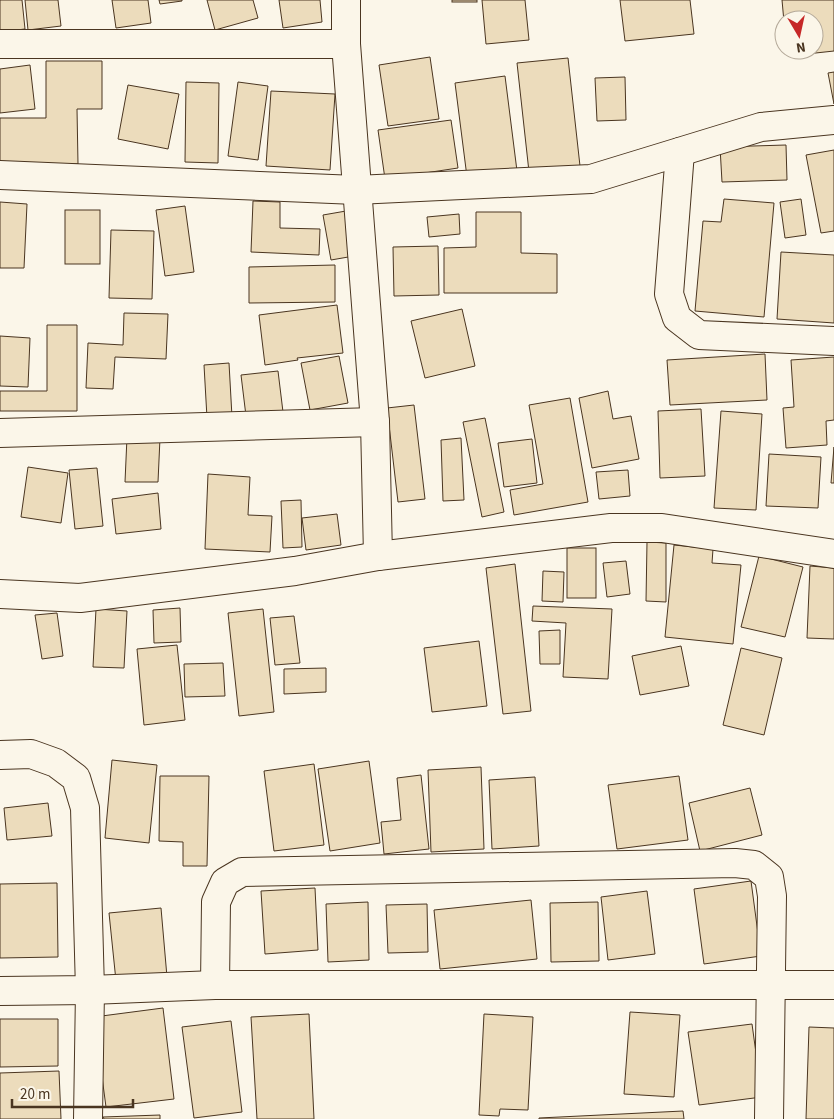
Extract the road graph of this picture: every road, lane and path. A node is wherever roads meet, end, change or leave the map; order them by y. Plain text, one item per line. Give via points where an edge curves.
1 (346, 0) edge
2 (0, 44) edge
3 (346, 44) junction
4 (834, 120) edge
5 (680, 152) junction
6 (0, 175) edge
7 (356, 190) junction
8 (834, 341) edge
9 (375, 422) junction
10 (0, 433) edge
11 (834, 554) edge
12 (378, 556) junction
13 (0, 594) edge
14 (0, 755) edge
15 (834, 984) edge
16 (215, 985) junction
17 (770, 985) junction
18 (90, 990) junction
19 (0, 991) edge
20 (88, 1119) edge
21 (769, 1119) edge

1 - 3 street
2 - 3 street
3 - 7 street
4 - 5 street via 761,127
5 - 7 street via 591,179
5 - 8 street via 669,294 677,318 699,334
6 - 7 street
7 - 9 street
9 - 10 street
9 - 12 street
11 - 12 street via 662,528 610,528
12 - 13 street via 295,571 80,598
14 - 18 street via 31,754 56,763 76,778 85,808
15 - 17 street
16 - 17 street
16 - 17 street via 216,902 225,882 242,872 735,863 754,865 769,877 772,896
16 - 18 street
17 - 21 street
18 - 19 street
18 - 20 street

